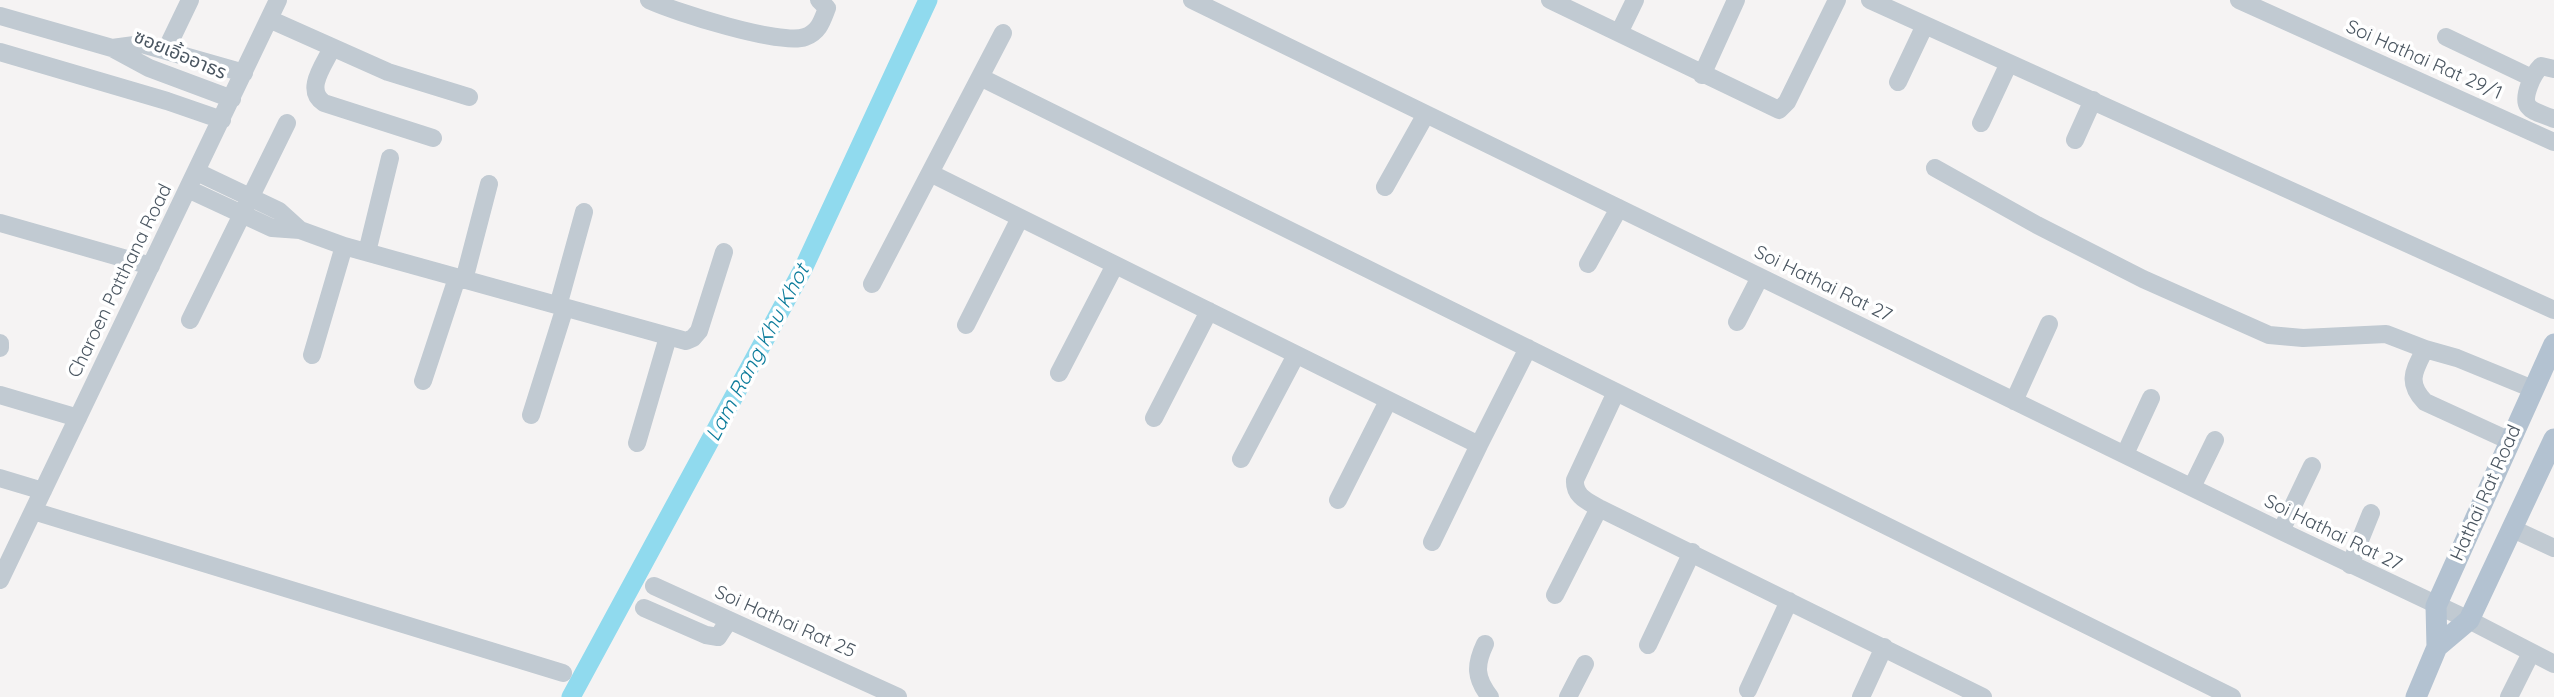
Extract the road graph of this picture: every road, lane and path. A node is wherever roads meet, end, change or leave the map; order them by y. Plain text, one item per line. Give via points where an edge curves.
1 (190, 0) edge
2 (278, 0) edge
3 (649, 0) edge
4 (819, 0) edge
5 (1192, 0) edge
6 (1550, 0) edge
7 (1635, 0) edge
8 (1736, 0) edge
9 (1837, 0) edge
10 (1870, 0) edge
11 (2239, 0) edge
12 (0, 16) edge
13 (269, 19) junction
14 (1925, 24) junction
15 (1003, 33) dead end
16 (1619, 33) junction
17 (2446, 37) dead end
18 (111, 48) junction
19 (332, 48) junction
20 (166, 50) junction
21 (0, 52) edge
22 (2009, 63) junction
23 (2554, 69) edge
24 (244, 73) junction
25 (1702, 75) junction
26 (982, 78) junction
27 (2532, 78) junction
28 (1898, 82) dead end
29 (469, 97) dead end
30 (232, 99) junction
31 (2093, 100) junction
32 (1426, 114) junction
33 (2554, 118) edge
34 (222, 120) junction
35 (287, 123) dead end
36 (1981, 123) dead end
37 (433, 138) dead end
38 (2075, 140) dead end
39 (2554, 142) edge
40 (390, 158) dead end
41 (1935, 168) dead end
42 (197, 172) junction
43 (930, 173) junction
44 (489, 184) dead end
45 (1385, 187) dead end
46 (188, 189) junction
47 (252, 196) junction
48 (1619, 208) junction
49 (584, 212) dead end
50 (243, 215) junction
51 (1020, 218) junction
52 (0, 223) edge
53 (300, 230) junction
54 (344, 246) junction
55 (367, 252) junction
56 (724, 252) dead end
57 (1588, 264) dead end
58 (1115, 265) junction
59 (151, 266) junction
60 (1760, 277) junction
61 (460, 279) junction
62 (872, 284) dead end
63 (561, 307) junction
64 (2554, 310) edge
65 (1209, 311) junction
66 (190, 320) dead end
67 (1737, 321) dead end
68 (2049, 324) dead end
69 (966, 325) dead end
70 (668, 337) junction
71 (2554, 344) edge
72 (1528, 348) junction
73 (2425, 349) junction
74 (312, 355) dead end
75 (1296, 355) junction
76 (1059, 373) dead end
77 (423, 382) dead end
78 (2533, 389) junction
79 (1616, 392) junction
80 (0, 395) edge
81 (2151, 398) dead end
82 (1388, 401) junction
83 (2014, 401) junction
84 (531, 415) dead end
85 (78, 418) junction
86 (1154, 418) dead end
87 (2554, 439) edge
88 (2215, 440) dead end
89 (2510, 441) junction
90 (637, 443) dead end
91 (1479, 445) junction
92 (2125, 454) junction
93 (1241, 459) dead end
94 (2312, 466) dead end
95 (2548, 468) edge
96 (0, 478) edge
97 (2192, 487) junction
98 (43, 491) junction
99 (1338, 500) dead end
100 (1600, 508) junction
101 (33, 511) junction
102 (2371, 513) dead end
103 (2513, 529) junction
104 (2281, 531) junction
105 (1433, 542) dead end
106 (2554, 548) edge
107 (1692, 552) junction
108 (2350, 565) junction
109 (0, 580) edge
110 (654, 586) dead end
111 (1555, 595) dead end
112 (1789, 601) junction
113 (2436, 606) junction
114 (644, 608) dead end
115 (729, 620) junction
116 (2469, 620) junction
117 (1485, 643) dead end
118 (1648, 645) dead end
119 (1884, 647) junction
120 (2437, 647) junction
121 (2531, 653) junction
122 (1585, 664) dead end
123 (2554, 664) edge
124 (563, 673) dead end
125 (1748, 690) dead end
126 (2228, 696) edge
127 (898, 697) edge
128 (1490, 697) edge
129 (1568, 697) edge
130 (1861, 697) edge
131 (1983, 697) edge
132 (2416, 697) edge
133 (2509, 697) edge

1 - 20 street
2 - 13 street, Charoen Patthana Road
3 - 4 street via 715,23 783,38 805,37 820,26 827,8
5 - 32 street, Soi Hathai Rat 27
6 - 16 street
7 - 16 street
8 - 25 street
9 - 25 street via 1783,108 1775,110
10 - 14 street
11 - 39 street, Soi Hathai Rat 29/1
12 - 18 street, ซอยเอิ้ออาธร
13 - 19 street
13 - 24 street, Charoen Patthana Road
14 - 22 street
14 - 28 street
15 - 26 street
16 - 25 street
17 - 27 street
18 - 20 street, ซอยเอิ้ออาธร via 142,44
18 - 30 street, ซอยเอิ้ออาธร via 139,64
19 - 29 street via 388,72
19 - 37 street via 316,83 317,98
20 - 24 street, ซอยเอิ้ออาธร
21 - 34 street
22 - 31 street
22 - 36 street
23 - 27 street via 2541,66
24 - 30 street, Charoen Patthana Road
26 - 43 street
26 - 72 street
27 - 33 street via 2526,105
30 - 34 street, Charoen Patthana Road
31 - 38 street
31 - 64 street
32 - 45 street
32 - 48 street, Soi Hathai Rat 27
34 - 42 street, Charoen Patthana Road
35 - 47 street
40 - 55 street
41 - 73 street via 2143,279 2269,335 2386,334
42 - 46 street, Charoen Patthana Road
42 - 47 street
43 - 51 street
43 - 62 street
44 - 61 street
46 - 50 street
46 - 59 street, Charoen Patthana Road
47 - 50 street
47 - 53 street
48 - 57 street
48 - 60 street, Soi Hathai Rat 27
49 - 63 street
50 - 53 street via 272,228
50 - 66 street
51 - 58 street
51 - 69 street
52 - 59 street
53 - 54 street
54 - 55 street
54 - 74 street
55 - 61 street
56 - 70 street via 699,331 686,341
58 - 65 street
58 - 76 street
59 - 85 street, Charoen Patthana Road
60 - 67 street
60 - 83 street, Soi Hathai Rat 27
61 - 63 street
61 - 77 street
63 - 70 street
63 - 84 street
65 - 75 street
65 - 86 street
68 - 83 street
70 - 90 street
71 - 78 main road, Hathai Rat Road
72 - 79 street
72 - 91 street
73 - 78 street
73 - 89 street via 2413,378 2417,394
75 - 82 street
75 - 93 street
78 - 89 main road, Hathai Rat Road
79 - 100 street via 1574,480 1577,492
79 - 126 street
80 - 85 street
81 - 92 street
82 - 91 street
82 - 99 street
83 - 92 street, Soi Hathai Rat 27
85 - 98 street, Charoen Patthana Road
87 - 95 main road, Hathai Rat Road
88 - 97 street
89 - 113 main road, Hathai Rat Road
91 - 105 street
92 - 97 street, Soi Hathai Rat 27
94 - 104 street
95 - 103 main road, Hathai Rat Road
96 - 98 street
97 - 104 street, Soi Hathai Rat 27
98 - 101 street, Charoen Patthana Road
100 - 107 street
100 - 111 street
101 - 109 street, Charoen Patthana Road
101 - 124 street
102 - 108 street
103 - 106 street
103 - 116 main road, Hathai Rat Road
104 - 108 street, Soi Hathai Rat 27
107 - 112 street
107 - 118 street
108 - 113 street, Soi Hathai Rat 27
110 - 115 street, Soi Hathai Rat 25
112 - 119 street
112 - 125 street
113 - 116 street, Soi Hathai Rat 27
113 - 120 main road, Hathai Rat Road
114 - 115 street via 718,637
115 - 127 street, Soi Hathai Rat 25
116 - 120 main road, Hathai Rat Road
116 - 121 street, Soi Hathai Rat 27
117 - 128 street via 1478,658 1478,681
119 - 130 street
119 - 131 street
120 - 132 main road, Hathai Rat Road
121 - 123 street, Soi Hathai Rat 27
121 - 133 street
122 - 129 street

